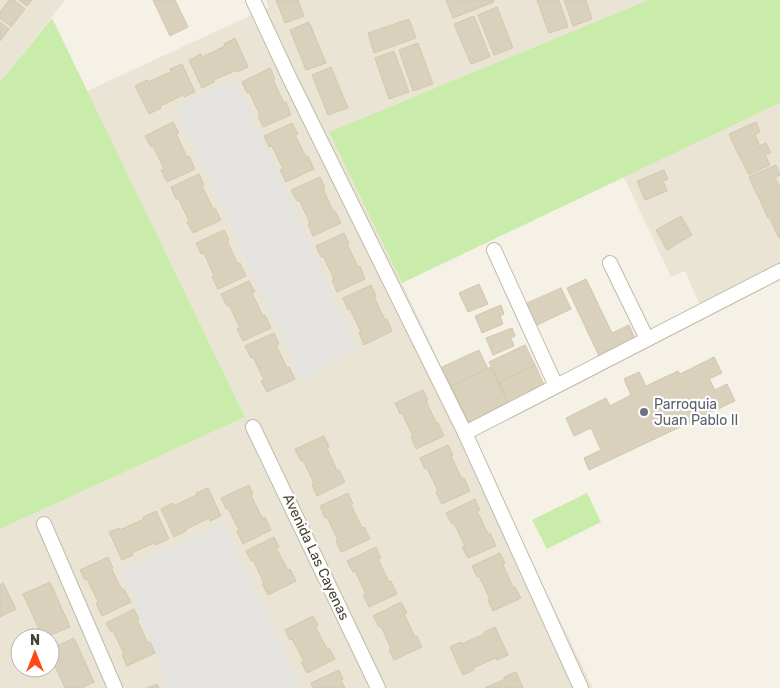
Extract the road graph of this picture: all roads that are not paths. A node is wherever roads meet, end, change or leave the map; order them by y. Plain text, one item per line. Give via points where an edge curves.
1 (253, 0) edge
2 (494, 250) dead end
3 (610, 263) dead end
4 (780, 271) edge
5 (647, 340) junction
6 (556, 386) junction
7 (254, 427) dead end
8 (465, 433) junction
9 (44, 524) dead end
10 (115, 688) edge
11 (378, 688) edge
12 (582, 688) edge

1 - 8 street
2 - 6 street
3 - 5 street
4 - 5 street
5 - 6 street
6 - 8 street
7 - 11 street, Avenida Las Cayenas
8 - 12 street
9 - 10 street

